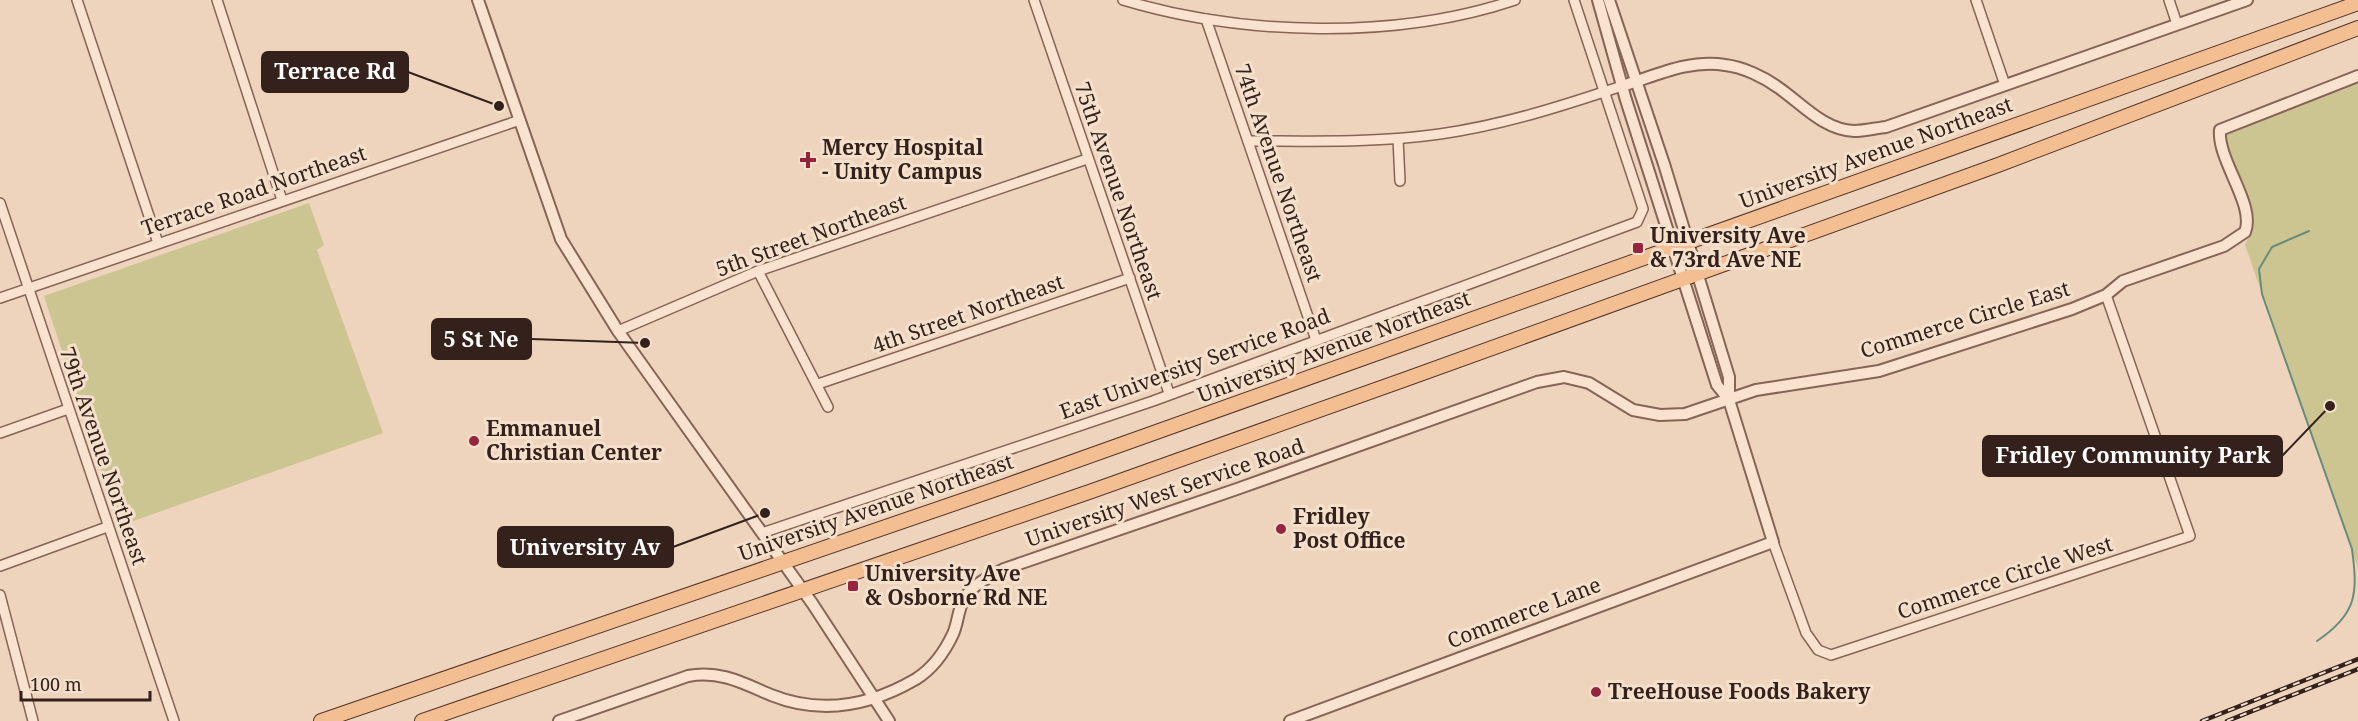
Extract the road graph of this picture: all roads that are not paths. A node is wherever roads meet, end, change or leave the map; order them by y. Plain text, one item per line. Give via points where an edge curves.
1 (77, 0) edge
2 (217, 0) edge
3 (478, 0) edge
4 (1034, 0) edge
5 (1124, 0) edge
6 (1515, 0) edge
7 (1574, 0) edge
8 (1598, 0) edge
9 (1610, 0) edge
10 (1976, 0) edge
11 (2169, 0) edge
12 (2247, 0) edge
13 (2358, 3) edge
14 (1206, 19) junction
15 (2177, 24) junction
16 (2358, 28) edge
17 (2358, 76) edge
18 (1636, 82) junction
19 (2005, 85) junction
20 (1622, 86) junction
21 (1604, 92) junction
22 (520, 120) junction
23 (1398, 139) junction
24 (1248, 141) junction
25 (1088, 159) junction
26 (1400, 181) dead end
27 (282, 200) junction
28 (0, 202) edge
29 (158, 243) junction
30 (1681, 246) junction
31 (758, 271) junction
32 (1690, 275) junction
33 (1130, 278) junction
34 (27, 289) junction
35 (2106, 295) junction
36 (0, 298) edge
37 (618, 331) junction
38 (1316, 340) junction
39 (818, 384) junction
40 (1169, 393) junction
41 (1729, 400) junction
42 (828, 407) dead end
43 (68, 409) junction
44 (0, 433) edge
45 (107, 527) junction
46 (762, 533) junction
47 (1773, 542) junction
48 (782, 561) junction
49 (0, 566) edge
50 (802, 590) junction
51 (0, 595) edge
52 (874, 700) junction
53 (33, 721) edge
54 (174, 721) edge
55 (321, 721) edge
56 (422, 721) edge
57 (559, 721) edge
58 (889, 721) edge
59 (1290, 721) edge

1 - 29 street
2 - 27 street
3 - 22 street
4 - 25 street, 75th Avenue Northeast
5 - 14 street
6 - 14 street via 1433,20 1325,28 1278,29
7 - 21 street
8 - 20 street
9 - 18 street
10 - 19 street
11 - 15 street
12 - 15 street
13 - 30 main road, University Avenue Northeast
14 - 24 street, 74th Avenue Northeast
15 - 19 street
16 - 32 main road via 1998,165
17 - 35 street, Commerce Circle East via 2220,130 2221,145 2246,214 2245,232 2224,246 2123,281
18 - 19 street via 1660,72 1724,64 1749,71 1778,87 1809,113 1832,126 1853,131 1886,127
18 - 20 street
18 - 30 street
20 - 21 street
20 - 30 street
21 - 23 street via 1490,125
21 - 38 street, East University Service Road via 1643,209 1637,222
22 - 27 street, Terrace Road Northeast
22 - 37 street via 561,239
23 - 24 street
23 - 26 street
24 - 38 street, 74th Avenue Northeast
25 - 31 street, 5th Street Northeast
25 - 33 street, 75th Avenue Northeast
27 - 29 street, Terrace Road Northeast
28 - 34 street, 79th Avenue Northeast
29 - 34 street, Terrace Road Northeast
30 - 32 street
30 - 48 main road, University Avenue Northeast
31 - 37 street, 5th Street Northeast
31 - 39 street
32 - 41 street via 1717,385
32 - 50 main road via 1092,491
33 - 39 street, 4th Street Northeast
33 - 40 street, 75th Avenue Northeast
34 - 36 street, Terrace Road Northeast
34 - 43 street, 79th Avenue Northeast
35 - 41 street, Commerce Circle East via 1879,371 1756,390
35 - 47 street, Commerce Circle West via 2190,536 1831,655 1818,650 1806,633
37 - 46 street
38 - 40 street, East University Service Road
39 - 42 street
40 - 46 street, East University Service Road
41 - 47 street
41 - 52 street, University West Service Road via 1685,414 1660,415 1633,410 1589,383 1564,377 1537,382 1004,569 980,581 964,599 953,634 932,667
43 - 44 street
43 - 45 street, 79th Avenue Northeast
45 - 49 street
45 - 54 street, 79th Avenue Northeast
46 - 48 street
47 - 59 street, Commerce Lane
48 - 50 street
48 - 55 main road, University Avenue Northeast
50 - 52 street
50 - 56 main road
51 - 53 street
52 - 57 street, University West Service Road via 813,706 790,702 721,675 704,673
52 - 58 street

